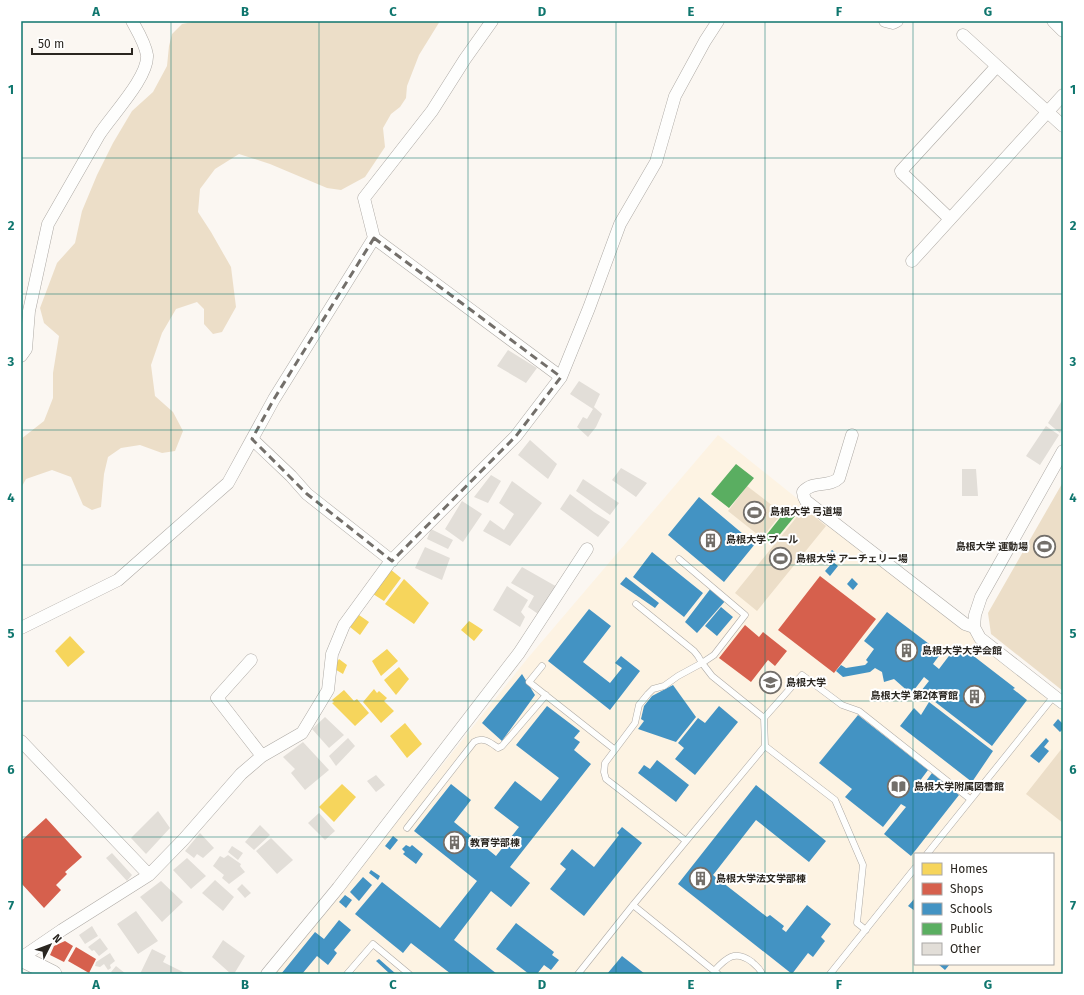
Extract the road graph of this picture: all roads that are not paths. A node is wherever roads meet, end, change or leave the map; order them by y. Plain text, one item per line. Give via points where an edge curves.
1 (132, 21) edge
2 (492, 21) edge
3 (718, 21) edge
4 (885, 21) edge
5 (897, 21) edge
6 (1053, 21) edge
7 (1063, 30) edge
8 (963, 35) dead end
9 (997, 66) junction
10 (1063, 95) edge
11 (1048, 112) junction
12 (1063, 126) edge
13 (950, 219) junction
14 (374, 238) junction
15 (912, 261) dead end
16 (21, 356) edge
17 (560, 377) junction
18 (852, 435) dead end
19 (252, 439) junction
20 (1063, 451) edge
21 (587, 549) dead end
22 (678, 560) dead end
23 (392, 561) junction
24 (636, 604) dead end
25 (974, 627) junction
26 (21, 628) edge
27 (251, 660) dead end
28 (702, 663) junction
29 (542, 666) dead end
30 (546, 695) junction
31 (1058, 699) edge
32 (764, 718) junction
33 (21, 741) edge
34 (765, 746) junction
35 (614, 750) junction
36 (262, 756) junction
37 (970, 800) junction
38 (406, 828) dead end
39 (686, 841) junction
40 (928, 853) edge
41 (914, 869) edge
42 (149, 875) junction
43 (633, 905) junction
44 (866, 930) junction
45 (21, 958) edge
46 (716, 973) edge
47 (53, 974) edge
48 (267, 974) edge
49 (347, 974) edge
50 (409, 974) edge
51 (578, 974) edge
52 (762, 974) edge
53 (830, 974) edge

1 - 16 street via 143,41 147,56 144,69 134,88 99,134 48,224 28,311 26,349
2 - 14 street via 464,59 432,111 364,198
3 - 17 street via 675,96 656,162 620,224
4 - 5 street via 890,24
6 - 7 street
8 - 9 street
9 - 11 street
9 - 13 street via 900,171
10 - 11 street
11 - 12 street
11 - 13 street
13 - 15 street
14 - 17 street
14 - 19 street
17 - 23 street via 516,436
18 - 25 street via 839,478 834,483 809,486 803,492 804,497 965,624
19 - 23 street via 308,494
19 - 26 street via 228,483 118,580
20 - 25 street via 981,597
21 - 48 street via 519,653 338,888
22 - 28 lane via 745,615 714,655
23 - 36 street via 344,625 332,654 328,690 302,733
24 - 28 lane via 694,651
25 - 31 street via 980,638
27 - 36 street via 217,698
28 - 32 lane via 712,676
28 - 35 lane via 664,686 653,689 639,705 636,723
29 - 30 lane via 529,682
30 - 35 lane
30 - 38 lane via 502,746 498,748 481,739 474,742
31 - 37 lane
32 - 34 lane
32 - 37 lane via 802,674 842,705 859,711
33 - 42 street
34 - 39 lane
34 - 44 lane via 835,800 863,865 857,923
35 - 39 lane via 605,763 606,779
36 - 42 street via 241,774
37 - 40 lane
39 - 43 lane
41 - 44 lane
42 - 45 street
43 - 46 lane
43 - 51 lane
44 - 53 lane
45 - 47 street
46 - 52 lane via 725,960 740,955 760,969
49 - 50 lane via 373,944

